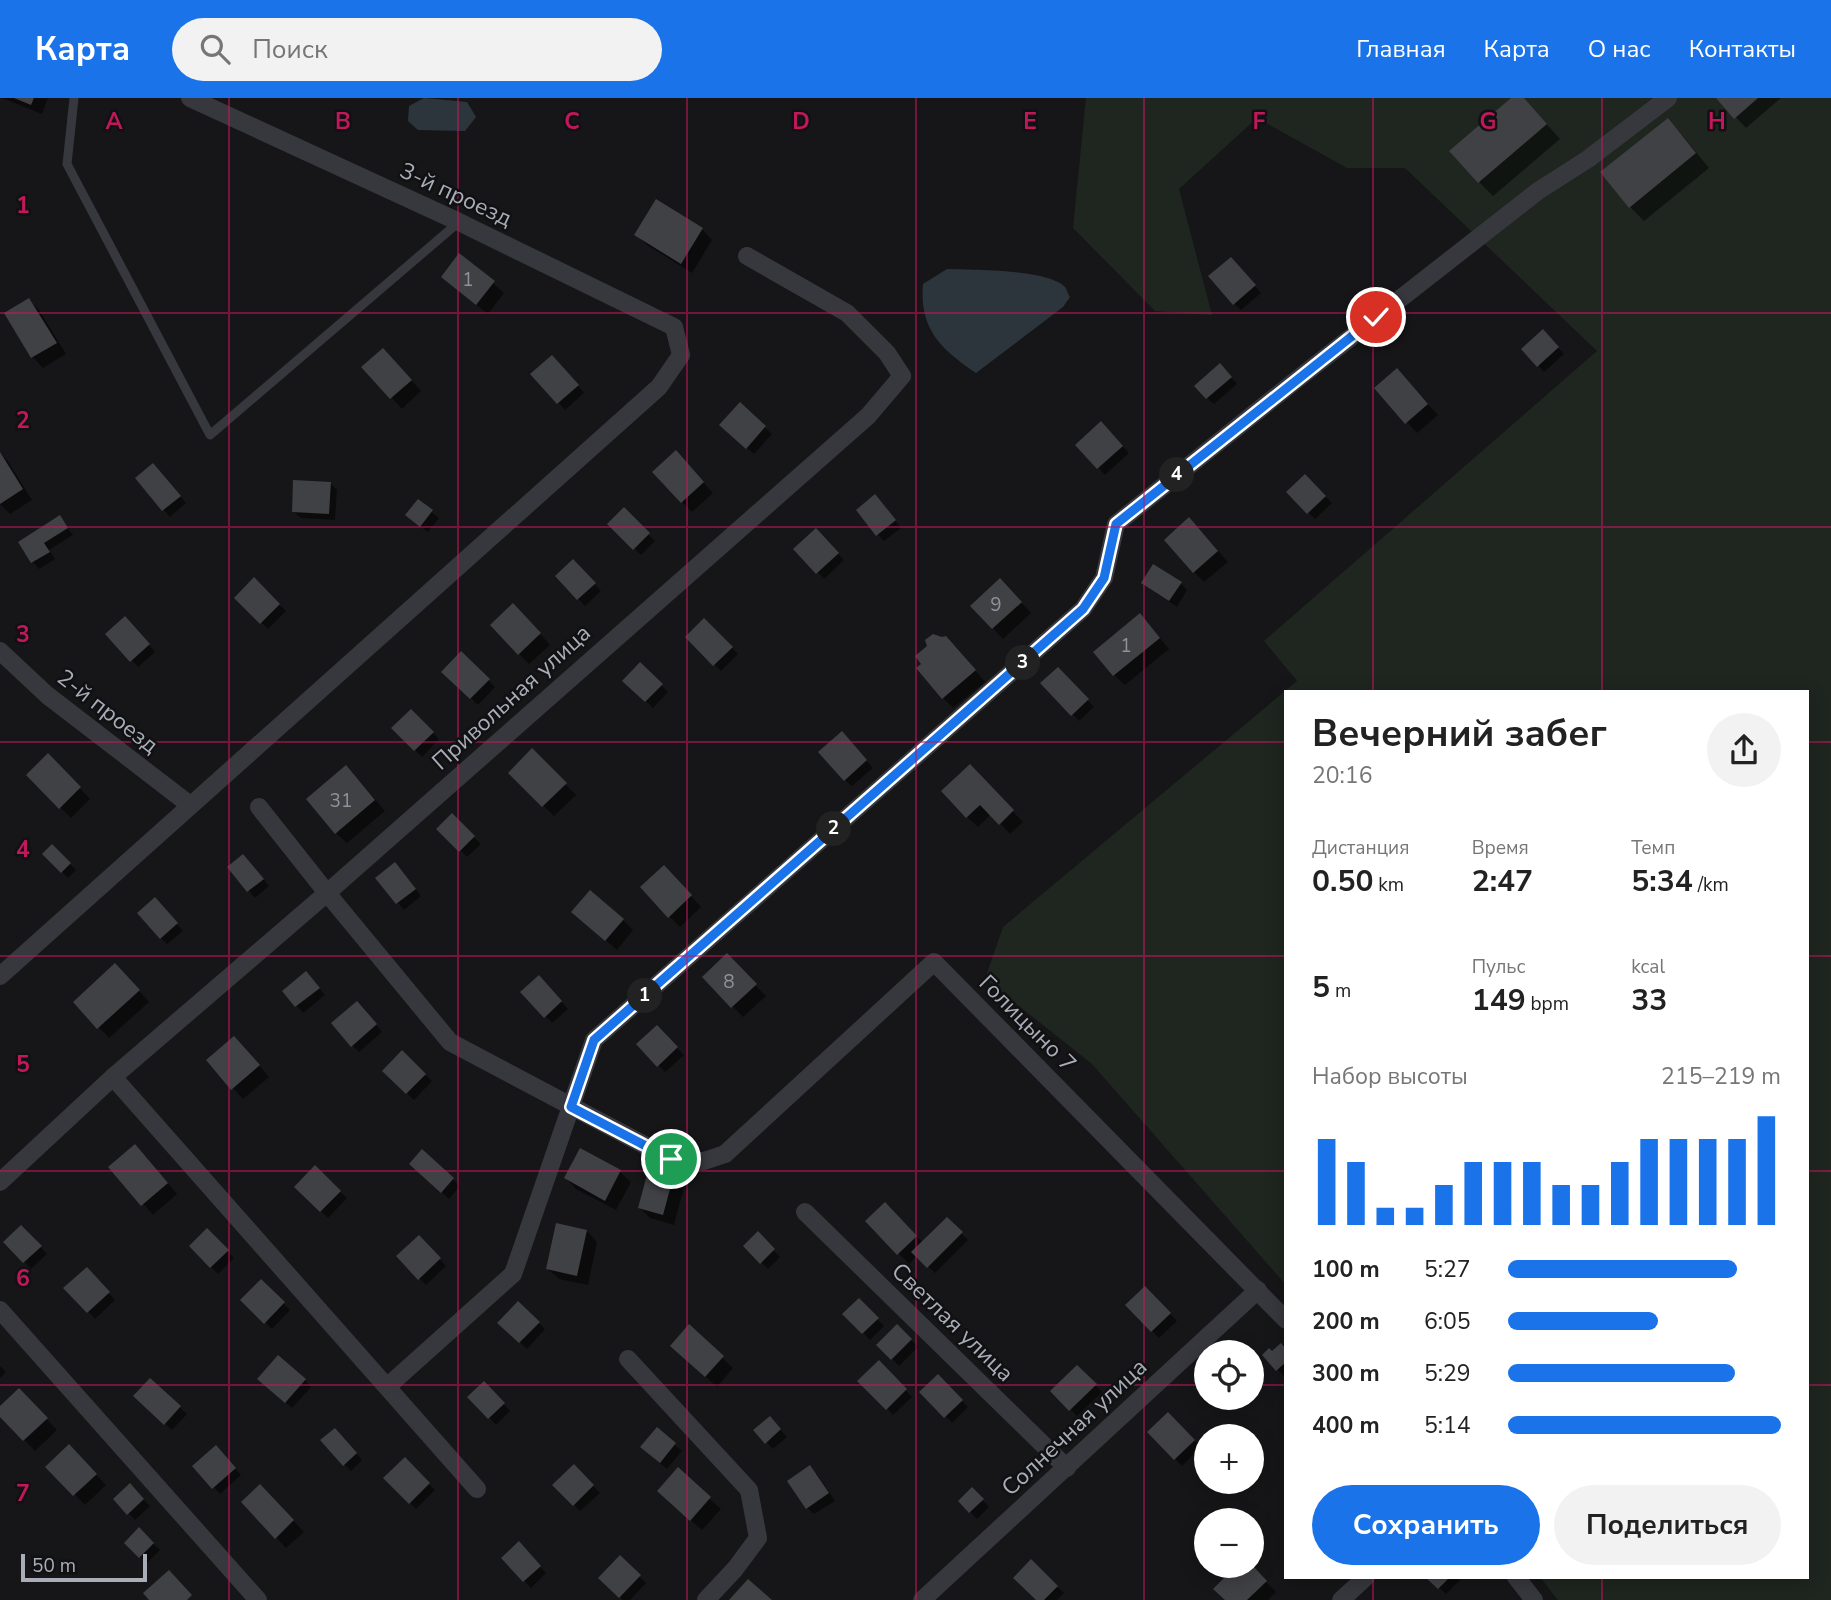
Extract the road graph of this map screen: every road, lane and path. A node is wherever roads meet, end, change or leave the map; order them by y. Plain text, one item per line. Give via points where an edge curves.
1 (75, 98) edge
2 (190, 98) edge
3 (1668, 98) edge
4 (459, 222) junction
5 (747, 256) dead end
6 (0, 651) edge
7 (190, 805) junction
8 (259, 807) dead end
9 (327, 893) junction
10 (0, 976) edge
11 (113, 1077) junction
12 (571, 1107) junction
13 (0, 1182) edge
14 (805, 1212) dead end
15 (1258, 1290) junction
16 (0, 1310) edge
17 (1284, 1318) edge
18 (628, 1359) dead end
19 (388, 1387) junction
20 (1067, 1468) junction
21 (477, 1489) dead end
22 (1364, 1579) edge
23 (1518, 1579) edge
24 (258, 1600) edge
25 (706, 1600) edge
26 (922, 1600) edge
27 (1341, 1600) edge
28 (1534, 1600) edge

1 - 4 lane via 66,164 210,435
2 - 4 street, 3-й проезд
3 - 12 street via 1527,199 1116,524 1104,578 1083,609 594,1040
4 - 7 street, 3-й проезд via 674,327 681,355 659,387
5 - 9 street, Привольная улица via 847,313 887,353 902,376 868,416
6 - 7 street, 2-й проезд via 47,695
7 - 10 street
8 - 9 street
9 - 11 street, Привольная улица
9 - 12 street via 450,1042
11 - 13 street, Привольная улица
11 - 19 street
12 - 15 street, Голицыно 7 via 671,1159 704,1161 725,1154 934,962
12 - 19 street via 513,1274
14 - 20 street, Светлая улица
15 - 17 street, Голицыно 7
15 - 20 street, Солнечная улица
16 - 24 street
18 - 25 street via 749,1490 758,1538
19 - 21 street
20 - 26 street, Солнечная улица
22 - 27 street
23 - 28 street

